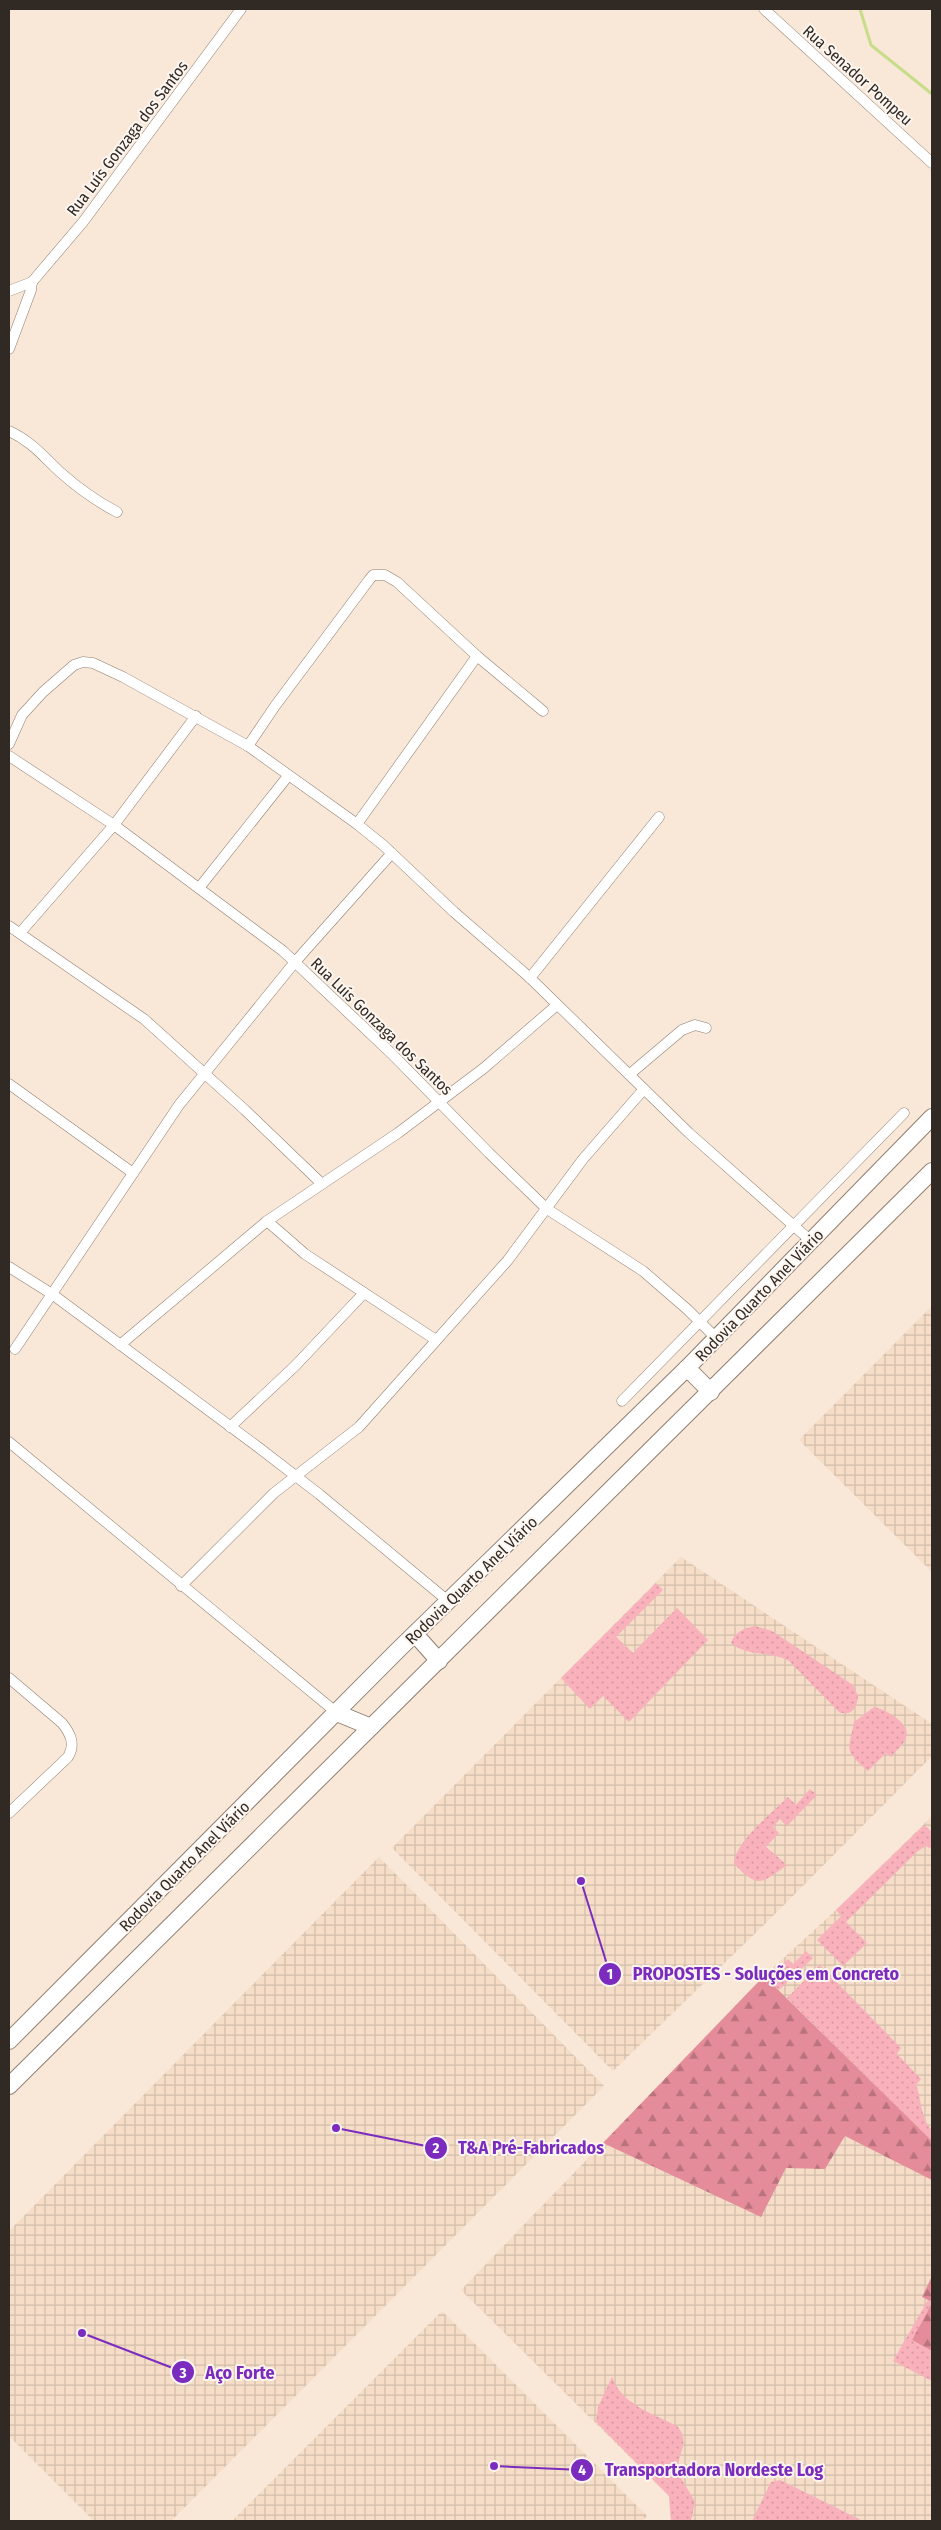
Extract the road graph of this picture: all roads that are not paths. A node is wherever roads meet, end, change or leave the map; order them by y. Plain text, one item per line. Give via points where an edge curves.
1 (241, 9) edge
2 (764, 9) edge
3 (932, 163) edge
4 (32, 282) junction
5 (9, 291) edge
6 (9, 349) edge
7 (9, 431) edge
8 (117, 512) dead end
9 (477, 656) junction
10 (543, 711) dead end
11 (196, 716) junction
12 (9, 744) edge
13 (248, 746) junction
14 (9, 756) edge
15 (288, 776) junction
16 (659, 817) dead end
17 (357, 824) junction
18 (114, 825) junction
19 (392, 853) junction
20 (199, 888) junction
21 (9, 926) edge
22 (20, 933) junction
23 (295, 962) junction
24 (530, 978) junction
25 (557, 1005) junction
26 (706, 1028) dead end
27 (204, 1073) junction
28 (630, 1074) junction
29 (9, 1084) edge
30 (644, 1090) junction
31 (439, 1103) junction
32 (904, 1113) dead end
33 (932, 1117) edge
34 (932, 1171) edge
35 (133, 1173) junction
36 (322, 1184) junction
37 (547, 1209) junction
38 (267, 1221) junction
39 (794, 1225) junction
40 (811, 1241) junction
41 (9, 1267) edge
42 (364, 1293) junction
43 (52, 1294) junction
44 (700, 1321) junction
45 (716, 1338) junction
46 (436, 1340) junction
47 (120, 1344) junction
48 (16, 1349) dead end
49 (687, 1368) junction
50 (711, 1392) junction
51 (622, 1401) dead end
52 (230, 1427) junction
53 (9, 1442) edge
54 (296, 1476) junction
55 (182, 1586) junction
56 (448, 1601) junction
57 (415, 1634) junction
58 (439, 1661) junction
59 (9, 1678) edge
60 (337, 1713) junction
61 (371, 1727) junction
62 (9, 1813) edge
63 (9, 2042) edge
64 (9, 2086) edge

1 - 4 street, Rua Luís Gonzaga dos Santos via 111,187
2 - 3 street, Rua Senador Pompeu
4 - 5 street, Rua Luís Gonzaga dos Santos
4 - 6 street, Rua Luís Gonzaga dos Santos
7 - 8 street via 37,447 84,492
9 - 10 street
9 - 13 street via 396,582 385,575 373,576 274,706
9 - 17 street
11 - 12 street via 106,668 83,662 74,665 22,715
11 - 13 street
11 - 18 street
13 - 15 street
14 - 18 street, Rua Luís Gonzaga dos Santos
15 - 17 street
15 - 20 street
16 - 24 street
17 - 19 street
18 - 20 street, Rua Luís Gonzaga dos Santos
18 - 22 street
19 - 23 street
19 - 24 street
20 - 23 street, Rua Luís Gonzaga dos Santos
21 - 22 street
22 - 27 street via 136,1012
23 - 27 street
23 - 31 street, Rua Luís Gonzaga dos Santos
24 - 25 street
25 - 28 street
25 - 31 street
26 - 28 street via 695,1025 682,1030
27 - 35 street via 178,1105
27 - 36 street
28 - 30 street
29 - 35 street
30 - 37 street via 583,1159
30 - 39 street
31 - 36 street
31 - 37 street, Rua Luís Gonzaga dos Santos
32 - 39 street
33 - 40 highway, Rodovia Quarto Anel Viário
34 - 50 highway, Rodovia Quarto Anel Viário
35 - 43 street
36 - 38 street
37 - 44 street, Rua Luís Gonzaga dos Santos via 643,1271
37 - 46 street via 508,1260
38 - 42 street via 290,1243
38 - 47 street
39 - 40 street
39 - 44 street
40 - 45 highway, Rodovia Quarto Anel Viário
41 - 43 street
42 - 46 street
42 - 52 street via 295,1366
43 - 47 street
43 - 48 street
44 - 45 street, Rua Luís Gonzaga dos Santos
44 - 51 street
45 - 49 highway, Rodovia Quarto Anel Viário
46 - 54 street via 359,1427
47 - 52 street
49 - 50 highway
49 - 56 highway, Rodovia Quarto Anel Viário
50 - 58 highway, Rodovia Quarto Anel Viário
52 - 54 street
53 - 55 street
54 - 55 street via 244,1521
54 - 56 street
55 - 60 street
56 - 57 highway, Rodovia Quarto Anel Viário
57 - 58 highway
57 - 60 highway, Rodovia Quarto Anel Viário
58 - 61 highway, Rodovia Quarto Anel Viário
59 - 62 street via 62,1723 68,1730 72,1746 68,1757
60 - 61 highway
60 - 63 highway, Rodovia Quarto Anel Viário
61 - 64 highway, Rodovia Quarto Anel Viário

